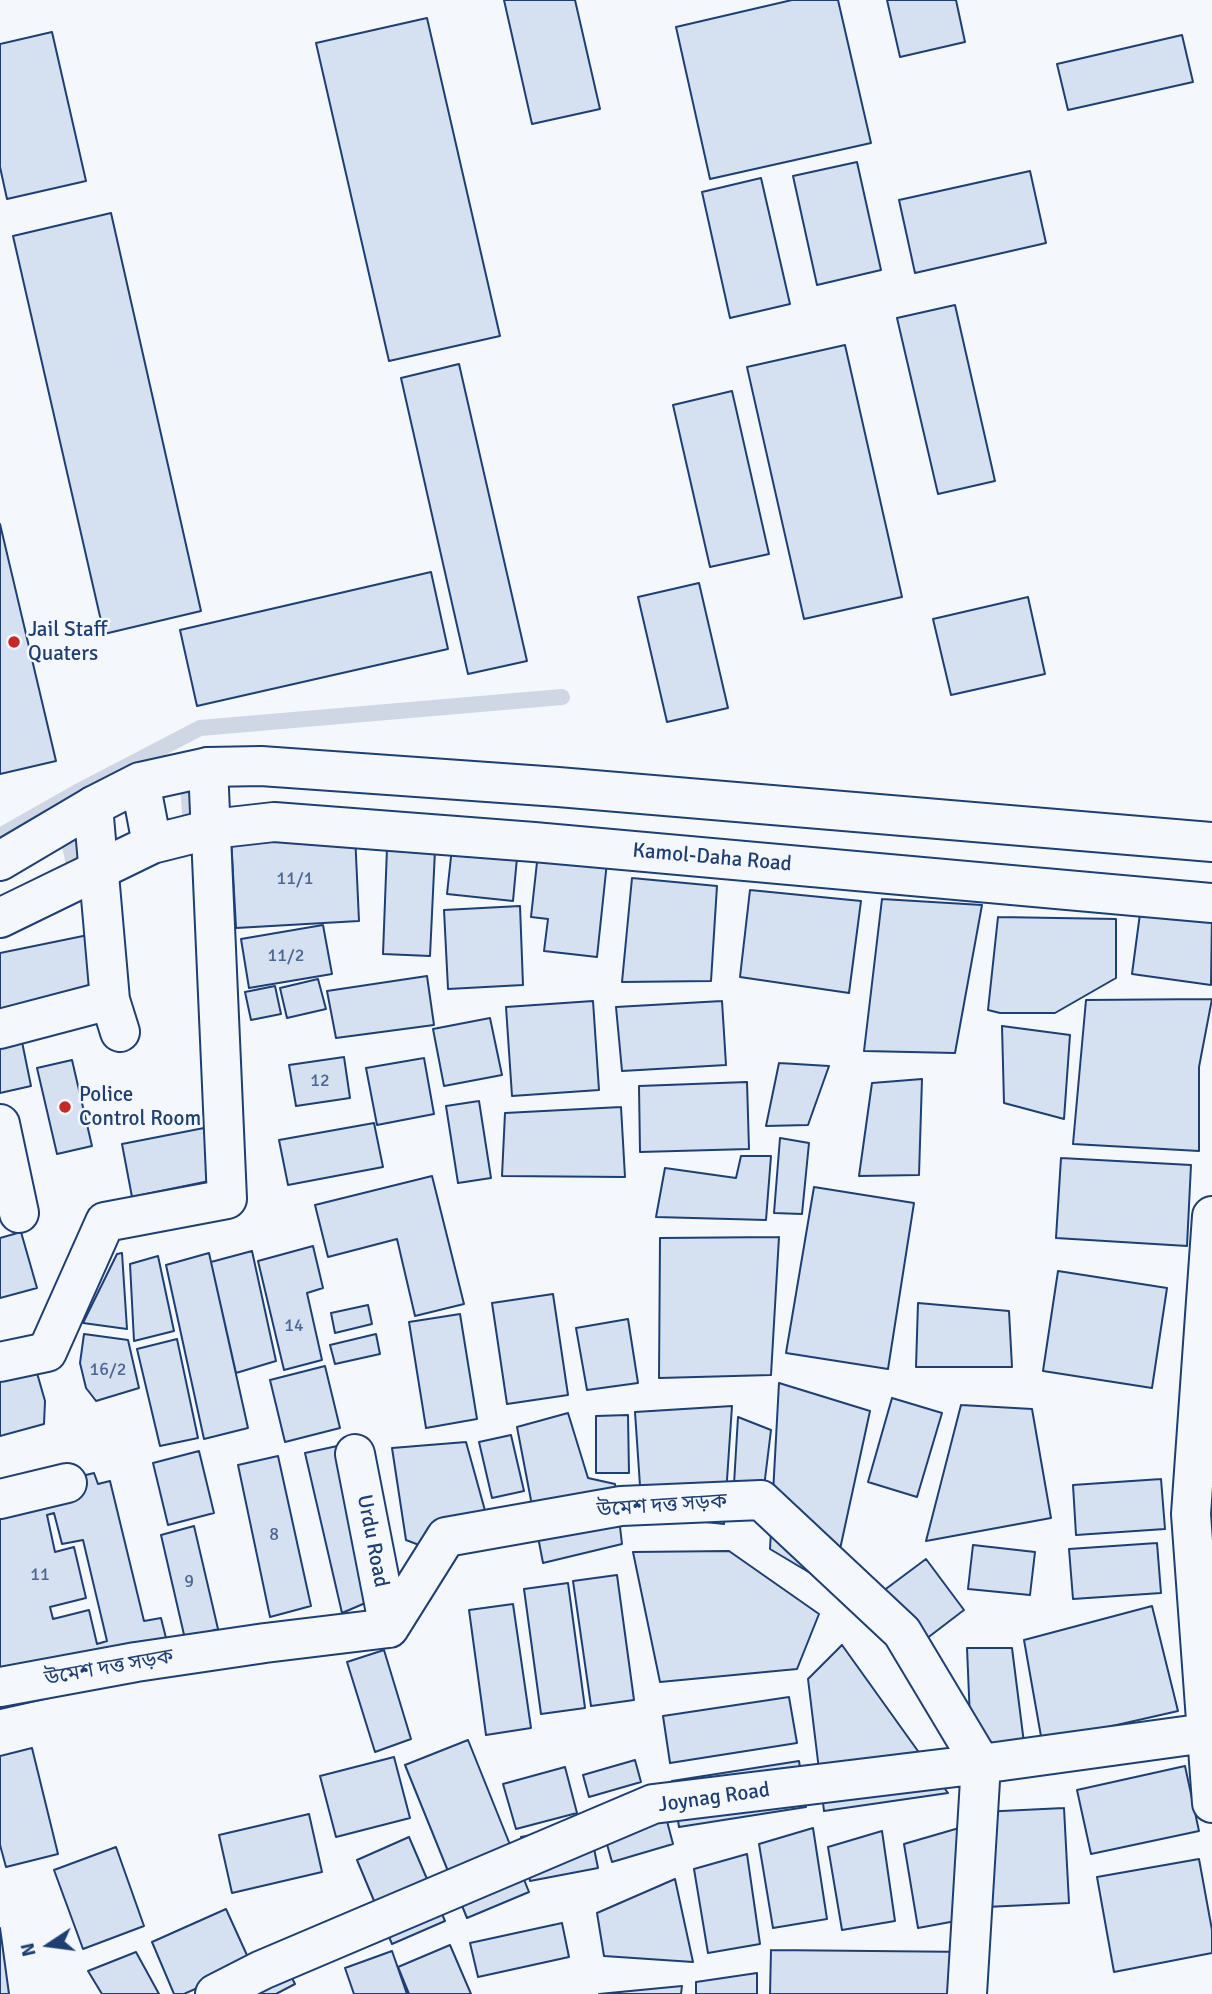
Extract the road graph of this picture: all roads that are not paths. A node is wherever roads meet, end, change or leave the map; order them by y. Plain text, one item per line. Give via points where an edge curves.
1 (208, 767) junction
2 (140, 782) junction
3 (93, 806) junction
4 (212, 829) junction
5 (1212, 842) edge
6 (152, 844) junction
7 (0, 861) edge
8 (99, 869) junction
9 (1212, 903) edge
10 (0, 918) edge
11 (0, 1029) edge
12 (0, 1124) edge
13 (19, 1213) dead end
14 (1212, 1216) edge
15 (0, 1362) edge
16 (1204, 1425) edge
17 (355, 1454) dead end
18 (67, 1483) dead end
19 (0, 1499) edge
20 (388, 1628) junction
21 (0, 1687) edge
22 (1209, 1734) edge
23 (981, 1764) junction
24 (1212, 1804) edge
25 (215, 1994) edge
26 (967, 1994) edge

1 - 2 street
1 - 4 street
1 - 5 street via 261,766 558,787
2 - 3 street
2 - 6 street
3 - 7 street
3 - 8 street
4 - 6 street, Kamol-Daha Road
4 - 9 street, Kamol-Daha Road via 274,822
4 - 15 street via 227,1199 105,1222 47,1352
6 - 8 street, Kamol-Daha Road
8 - 10 street, Kamol-Daha Road
8 - 11 street via 115,1016
12 - 13 street
14 - 16 street
16 - 22 street via 1191,1514
17 - 20 street, Urdu Road
18 - 19 street
20 - 21 street, উমেশ দত্ত সড়ক via 136,1662
20 - 23 street, উমেশ দত্ত সড়ক via 446,1536 621,1506 761,1500 902,1632
22 - 23 street, Joynag Road
22 - 24 street
23 - 25 street, Joynag Road via 653,1804
23 - 26 street

